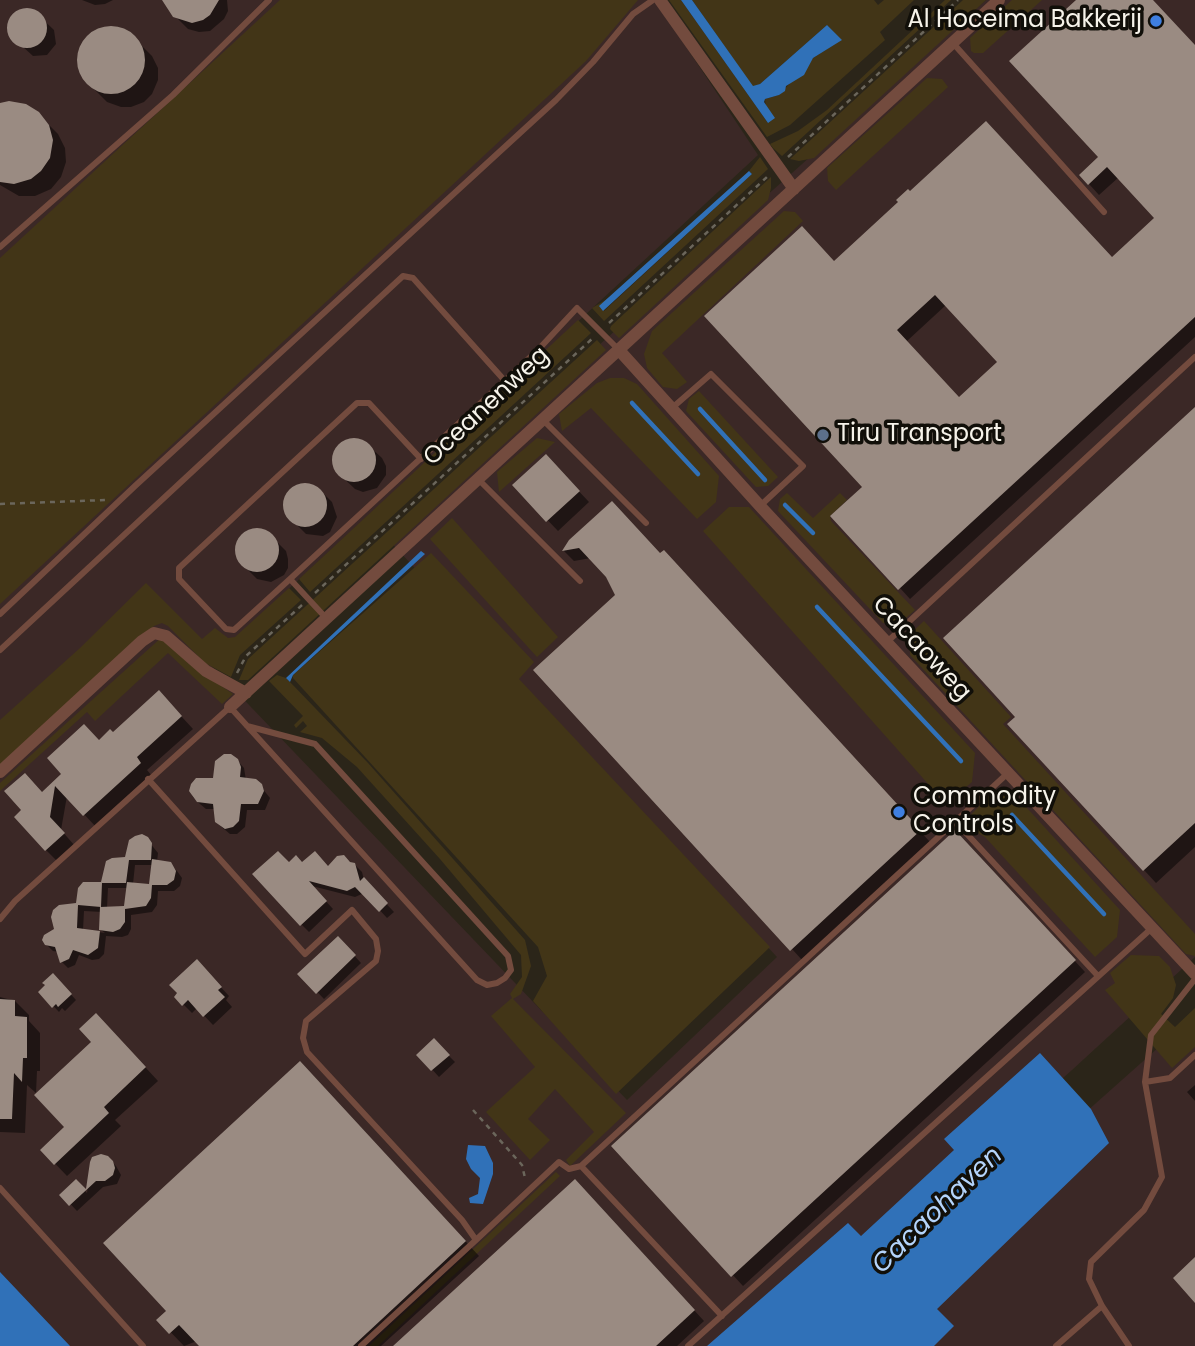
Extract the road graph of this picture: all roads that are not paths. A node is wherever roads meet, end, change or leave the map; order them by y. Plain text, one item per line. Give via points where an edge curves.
1 (270, 0) edge
2 (653, 0) edge
3 (660, 0) edge
4 (999, 0) edge
5 (952, 43) junction
6 (794, 189) junction
7 (1104, 212) dead end
8 (0, 247) edge
9 (620, 349) junction
10 (1195, 357) edge
11 (505, 381) junction
12 (672, 408) junction
13 (543, 420) junction
14 (421, 458) junction
15 (478, 479) junction
16 (760, 506) junction
17 (646, 523) dead end
18 (290, 579) junction
19 (580, 581) dead end
20 (0, 614) edge
21 (326, 618) junction
22 (887, 642) junction
23 (0, 650) edge
24 (246, 693) junction
25 (230, 707) junction
26 (247, 726) junction
27 (0, 772) edge
28 (1008, 773) junction
29 (148, 779) junction
30 (955, 821) junction
31 (0, 919) edge
32 (1152, 928) junction
33 (1098, 976) junction
34 (1195, 976) edge
35 (1195, 1055) edge
36 (1145, 1082) junction
37 (581, 1166) junction
38 (0, 1188) edge
39 (476, 1240) junction
40 (1102, 1306) junction
41 (722, 1316) junction
42 (143, 1346) edge
43 (361, 1346) edge
44 (688, 1346) edge
45 (1056, 1346) edge
46 (1129, 1346) edge

1 - 8 lane via 173,95
2 - 20 lane via 633,14 556,100
3 - 6 street
4 - 5 street, Oceanenweg
5 - 6 street, Oceanenweg
5 - 7 lane
6 - 9 street, Oceanenweg
9 - 11 lane via 577,309
9 - 12 street, Cacaoweg
9 - 13 street, Oceanenweg
10 - 22 lane
11 - 14 lane
11 - 23 lane via 421,286 403,276
12 - 16 street, Cacaoweg
12 - 16 lane via 711,374 803,466
13 - 15 street, Oceanenweg
13 - 17 lane
14 - 18 lane
14 - 18 lane via 369,403 357,403 179,568 178,579 226,629 234,630
15 - 19 lane
15 - 21 street, Oceanenweg
16 - 22 street, Cacaoweg
18 - 21 lane
21 - 24 street, Oceanenweg
22 - 28 street, Cacaoweg
24 - 25 street, Oceanenweg
24 - 27 street via 206,671 166,636 154,633
25 - 26 lane
25 - 29 lane
26 - 26 lane via 477,980 487,985 505,978 511,970 508,956 315,744
28 - 30 lane
28 - 32 street, Cacaoweg
29 - 31 lane
29 - 39 lane via 305,954 352,910 376,939 376,961 306,1021 303,1038 307,1052
30 - 33 lane
30 - 37 lane
32 - 33 lane
32 - 34 street, Cacaoweg
33 - 41 lane
34 - 36 lane via 1151,1035
35 - 36 lane via 1170,1078
36 - 40 lane via 1162,1177 1144,1210 1091,1262 1089,1279
37 - 39 lane via 569,1169 559,1163
37 - 41 lane
38 - 42 lane
39 - 43 lane
40 - 45 lane
40 - 46 lane
41 - 44 lane

